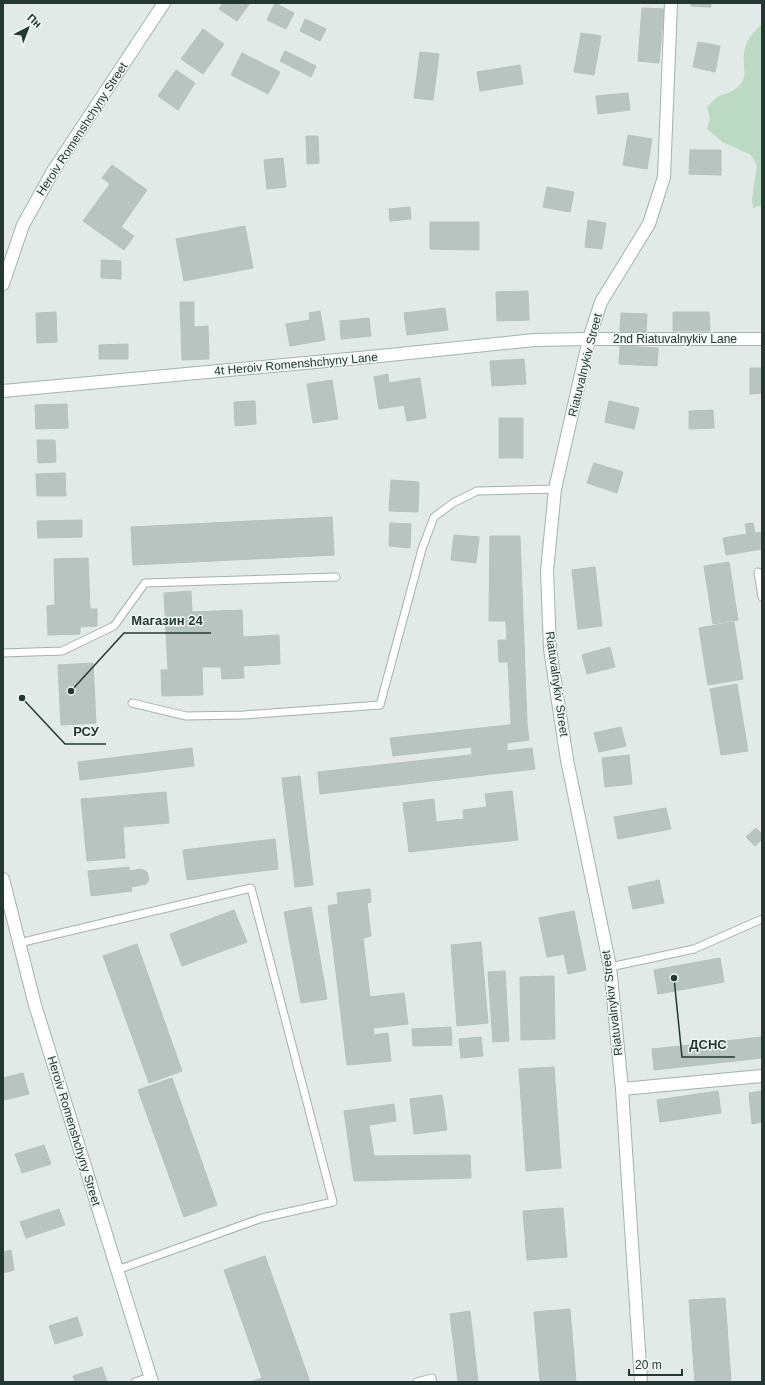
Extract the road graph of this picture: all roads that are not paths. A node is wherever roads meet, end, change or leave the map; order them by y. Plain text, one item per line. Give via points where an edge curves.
1 (164, 3) edge
2 (671, 3) edge
3 (3, 284) edge
4 (589, 339) junction
5 (762, 339) edge
6 (3, 391) edge
7 (555, 489) junction
8 (758, 572) dead end
9 (336, 578) dead end
10 (762, 597) edge
11 (3, 653) edge
12 (132, 704) dead end
13 (3, 881) edge
14 (762, 919) edge
15 (19, 943) junction
16 (610, 967) junction
17 (762, 1076) edge
18 (622, 1089) junction
19 (117, 1270) junction
20 (151, 1380) edge
21 (135, 1382) edge
22 (417, 1382) edge
23 (433, 1382) edge
24 (641, 1382) edge

1 - 3 street, Heroiv Romenshchyny Street via 53,171 23,225
2 - 4 street, Riatuvalnykiv Street via 664,177 649,224 601,302
4 - 5 street, 2nd Riatuvalnykiv Lane
4 - 6 street, 4t Heroiv Romenshchyny Lane via 534,340
4 - 7 street, Riatuvalnykiv Street
7 - 12 lane via 477,491 453,502 434,517 422,549 380,705 244,715 186,716
7 - 16 street, Riatuvalnykiv Street via 547,571 550,649 567,760
8 - 10 lane
9 - 11 lane via 145,584 114,626 62,651
13 - 15 street, Heroiv Romenshchyny Street
14 - 16 lane via 694,949
15 - 19 street, Heroiv Romenshchyny Street via 35,1005
15 - 19 lane via 251,888 333,1202 262,1218
16 - 18 street, Riatuvalnykiv Street
17 - 18 street
18 - 24 street, Riatuvalnykiv Street
19 - 20 street, Heroiv Romenshchyny Street
20 - 21 lane
22 - 23 lane via 432,1378

